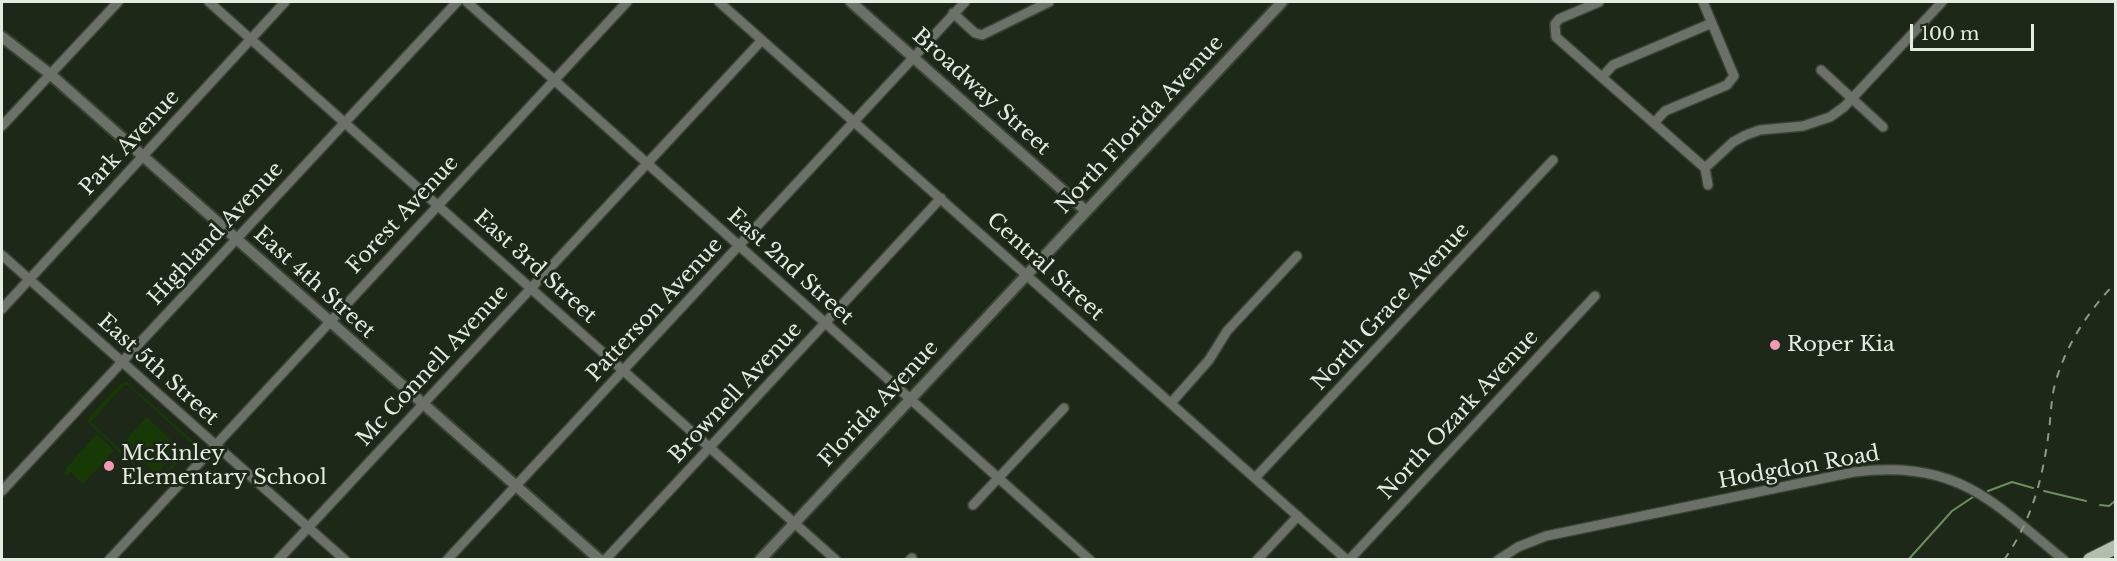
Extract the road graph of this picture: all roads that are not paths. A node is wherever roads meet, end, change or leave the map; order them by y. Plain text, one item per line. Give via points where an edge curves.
1 (118, 2) edge
2 (209, 2) edge
3 (285, 2) edge
4 (457, 2) edge
5 (467, 2) edge
6 (627, 2) edge
7 (720, 2) edge
8 (851, 2) edge
9 (964, 2) edge
10 (1048, 2) edge
11 (1282, 2) edge
12 (1599, 2) edge
13 (1703, 2) edge
14 (1942, 2) edge
15 (953, 14) junction
16 (1712, 23) junction
17 (2, 37) edge
18 (251, 38) junction
19 (762, 40) junction
20 (913, 57) junction
21 (1821, 70) dead end
22 (50, 74) junction
23 (1602, 77) junction
24 (555, 78) junction
25 (1852, 99) junction
26 (345, 122) junction
27 (855, 122) junction
28 (1654, 123) junction
29 (2, 126) edge
30 (1883, 127) dead end
31 (143, 156) junction
32 (1553, 160) dead end
33 (647, 162) junction
34 (1706, 168) junction
35 (1708, 185) dead end
36 (941, 198) junction
37 (438, 205) junction
38 (1086, 212) junction
39 (236, 239) junction
40 (739, 245) junction
41 (2, 255) edge
42 (1297, 256) dead end
43 (1027, 274) junction
44 (29, 279) junction
45 (531, 288) junction
46 (1595, 296) dead end
47 (2, 309) edge
48 (329, 321) junction
49 (825, 323) junction
50 (122, 361) junction
51 (624, 371) junction
52 (910, 399) junction
53 (1171, 403) junction
54 (422, 404) junction
55 (1064, 408) dead end
56 (215, 444) junction
57 (710, 447) junction
58 (2, 475) edge
59 (998, 478) junction
60 (1255, 478) junction
61 (10, 482) junction
62 (514, 487) junction
63 (2, 491) edge
64 (973, 505) dead end
65 (1298, 516) junction
66 (795, 523) junction
67 (308, 526) junction
68 (2115, 548) edge
69 (109, 560) edge
70 (278, 560) edge
71 (345, 560) edge
72 (447, 560) edge
73 (600, 560) edge
74 (605, 560) edge
75 (760, 560) edge
76 (836, 560) edge
77 (1090, 560) edge
78 (1257, 560) edge
79 (1348, 560) edge
80 (1498, 560) edge
81 (2064, 560) edge
82 (2090, 560) edge
83 (2107, 560) edge

1 - 22 street
2 - 18 street, East 3rd Street
3 - 18 street, Park Avenue
4 - 26 street, Highland Avenue
5 - 24 street, East 2nd Street
6 - 24 street, Forest Avenue
7 - 19 street, Central Street
8 - 20 street, Broadway Street
9 - 15 street, Patterson Avenue
10 - 15 street via 982,35
11 - 38 street, North Florida Avenue
12 - 23 street via 1562,16 1555,31 1556,37
13 - 16 street
14 - 25 street
15 - 20 street, Patterson Avenue
16 - 23 street via 1613,65
16 - 28 street via 1734,71 1732,80 1665,111
17 - 22 street, East 4th Street
18 - 26 street, East 3rd Street
18 - 31 street, Park Avenue
19 - 27 street, Central Street
19 - 33 street, Mc Connell Avenue
20 - 27 street, Patterson Avenue
20 - 38 street, Broadway Street
21 - 25 street
22 - 29 street
22 - 31 street, East 4th Street
23 - 28 street
24 - 33 street, East 2nd Street
24 - 37 street, Forest Avenue
25 - 30 street
25 - 34 street via 1818,123 1746,135
26 - 37 street, East 3rd Street
26 - 39 street, Highland Avenue
27 - 36 street, Central Street
27 - 40 street, Patterson Avenue
28 - 34 street
31 - 39 street, East 4th Street
31 - 44 street, Park Avenue
32 - 60 street, North Grace Avenue
33 - 40 street, East 2nd Street
33 - 45 street, Mc Connell Avenue
34 - 35 street
36 - 43 street, Central Street
36 - 49 street, Brownell Avenue
37 - 45 street, East 3rd Street
37 - 48 street, Forest Avenue
38 - 43 street, North Florida Avenue
39 - 48 street, East 4th Street
39 - 50 street, Highland Avenue
40 - 49 street, East 2nd Street
40 - 51 street, Patterson Avenue
41 - 44 street, East 5th Street
42 - 53 street via 1227,331 1209,360
43 - 52 street, Florida Avenue
43 - 53 street, Central Street
44 - 47 street, Park Avenue
44 - 50 street, East 5th Street
45 - 51 street, East 3rd Street
45 - 54 street, Mc Connell Avenue
46 - 79 street, North Ozark Avenue
48 - 54 street, East 4th Street
48 - 56 street, Forest Avenue
49 - 52 street, East 2nd Street
49 - 57 street, Brownell Avenue
50 - 56 street, East 5th Street
50 - 61 street, Highland Avenue
51 - 57 street, East 3rd Street
51 - 62 street, Patterson Avenue
52 - 59 street, East 2nd Street
52 - 66 street, Florida Avenue
53 - 60 street, Central Street
54 - 62 street, East 4th Street
54 - 67 street, Mc Connell Avenue
55 - 59 street
56 - 67 street, East 5th Street
56 - 69 street, Forest Avenue
57 - 66 street, East 3rd Street
57 - 74 street, Brownell Avenue
58 - 61 street
59 - 64 street
59 - 77 street, East 2nd Street
60 - 65 street, Central Street
61 - 63 street, Highland Avenue
62 - 72 street, Patterson Avenue
62 - 73 street, East 4th Street
65 - 78 street
65 - 79 street, Central Street
66 - 75 street, Florida Avenue
66 - 76 street, East 3rd Street
67 - 70 street, Mc Connell Avenue
67 - 71 street, East 5th Street
68 - 82 main road
68 - 83 main road
80 - 81 street, Hodgdon Road via 1546,536 1854,472 1904,469 1938,475 1976,491

